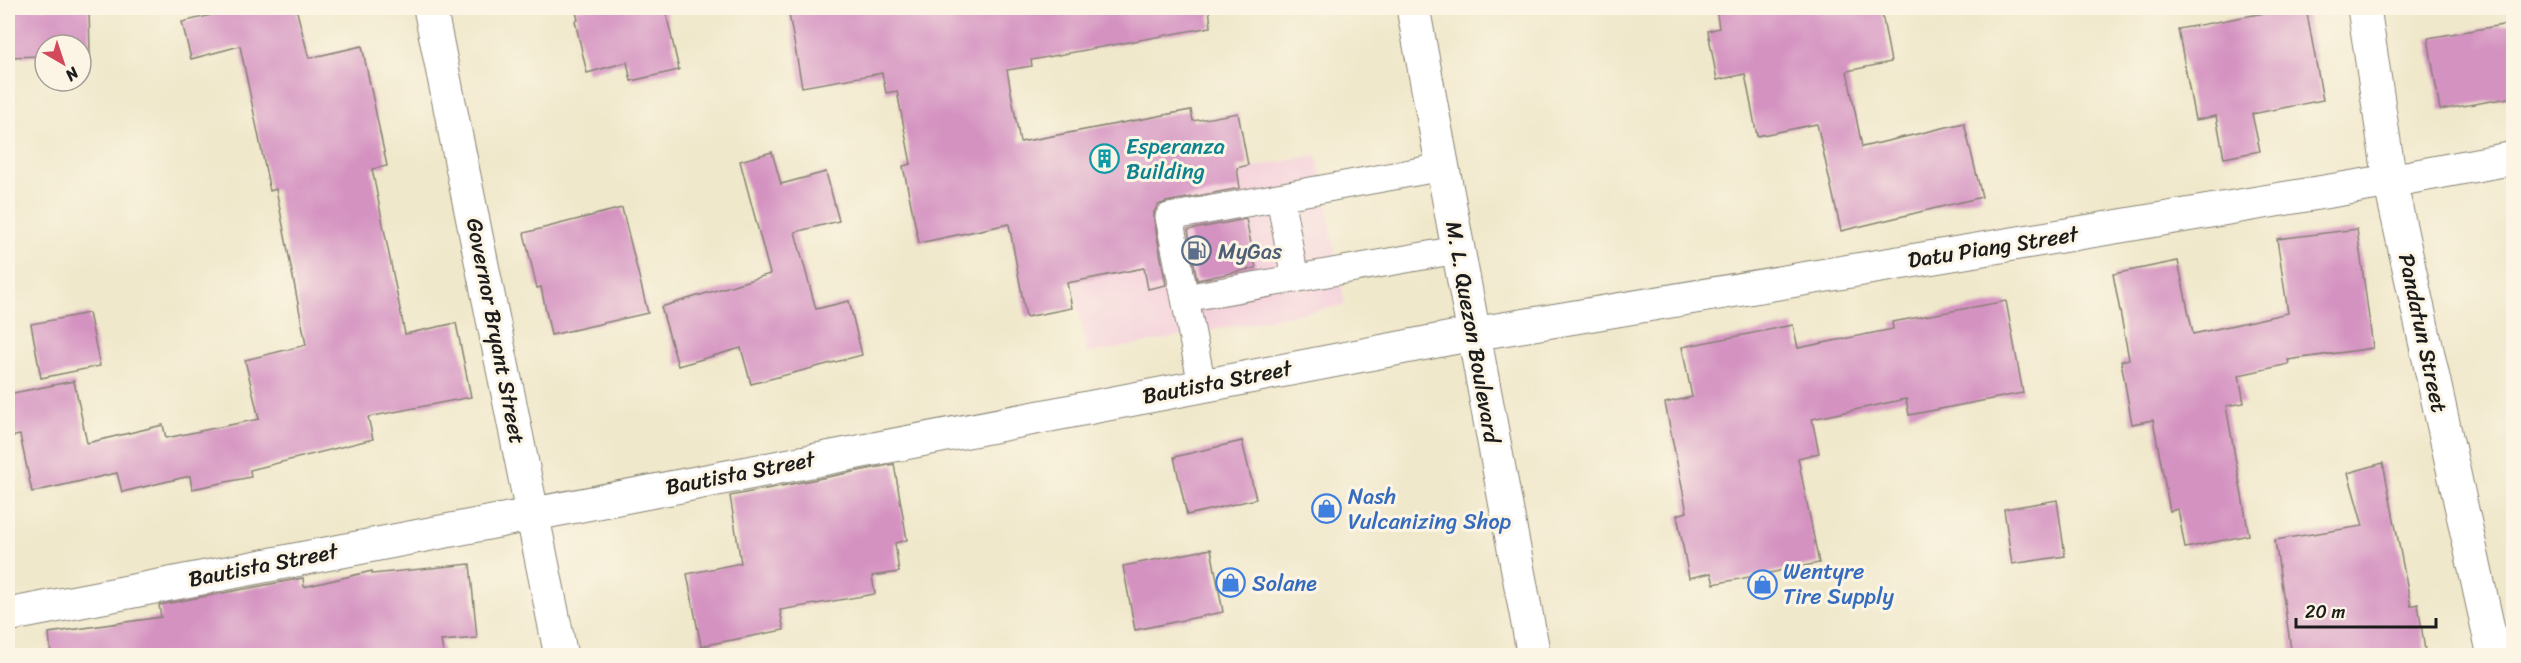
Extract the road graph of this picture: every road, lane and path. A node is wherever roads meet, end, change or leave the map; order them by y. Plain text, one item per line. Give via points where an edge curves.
1 (430, 8) edge
2 (1413, 8) edge
3 (2364, 8) edge
4 (2514, 158) edge
5 (1443, 167) junction
6 (2390, 181) junction
7 (1280, 197) junction
8 (1457, 250) junction
9 (1295, 279) junction
10 (1185, 298) junction
11 (1473, 334) junction
12 (1202, 385) junction
13 (532, 513) junction
14 (8, 615) edge
15 (561, 656) edge
16 (1534, 656) edge
17 (2494, 656) edge

1 - 13 main road, Governor Bryant Street
2 - 5 main road, M. L. Quezon Boulevard
3 - 6 main road, Pandatun Street
4 - 6 main road, Datu Piang Street
5 - 7 lane
5 - 8 main road, M. L. Quezon Boulevard
6 - 11 main road, Datu Piang Street
6 - 17 main road, Pandatun Street
7 - 9 lane
7 - 10 lane via 1169,217
8 - 9 lane
8 - 11 main road, M. L. Quezon Boulevard
9 - 10 lane
10 - 12 lane
11 - 12 main road, Bautista Street
11 - 16 main road, M. L. Quezon Boulevard
12 - 13 main road, Bautista Street
13 - 14 main road, Bautista Street
13 - 15 main road, Governor Bryant Street

